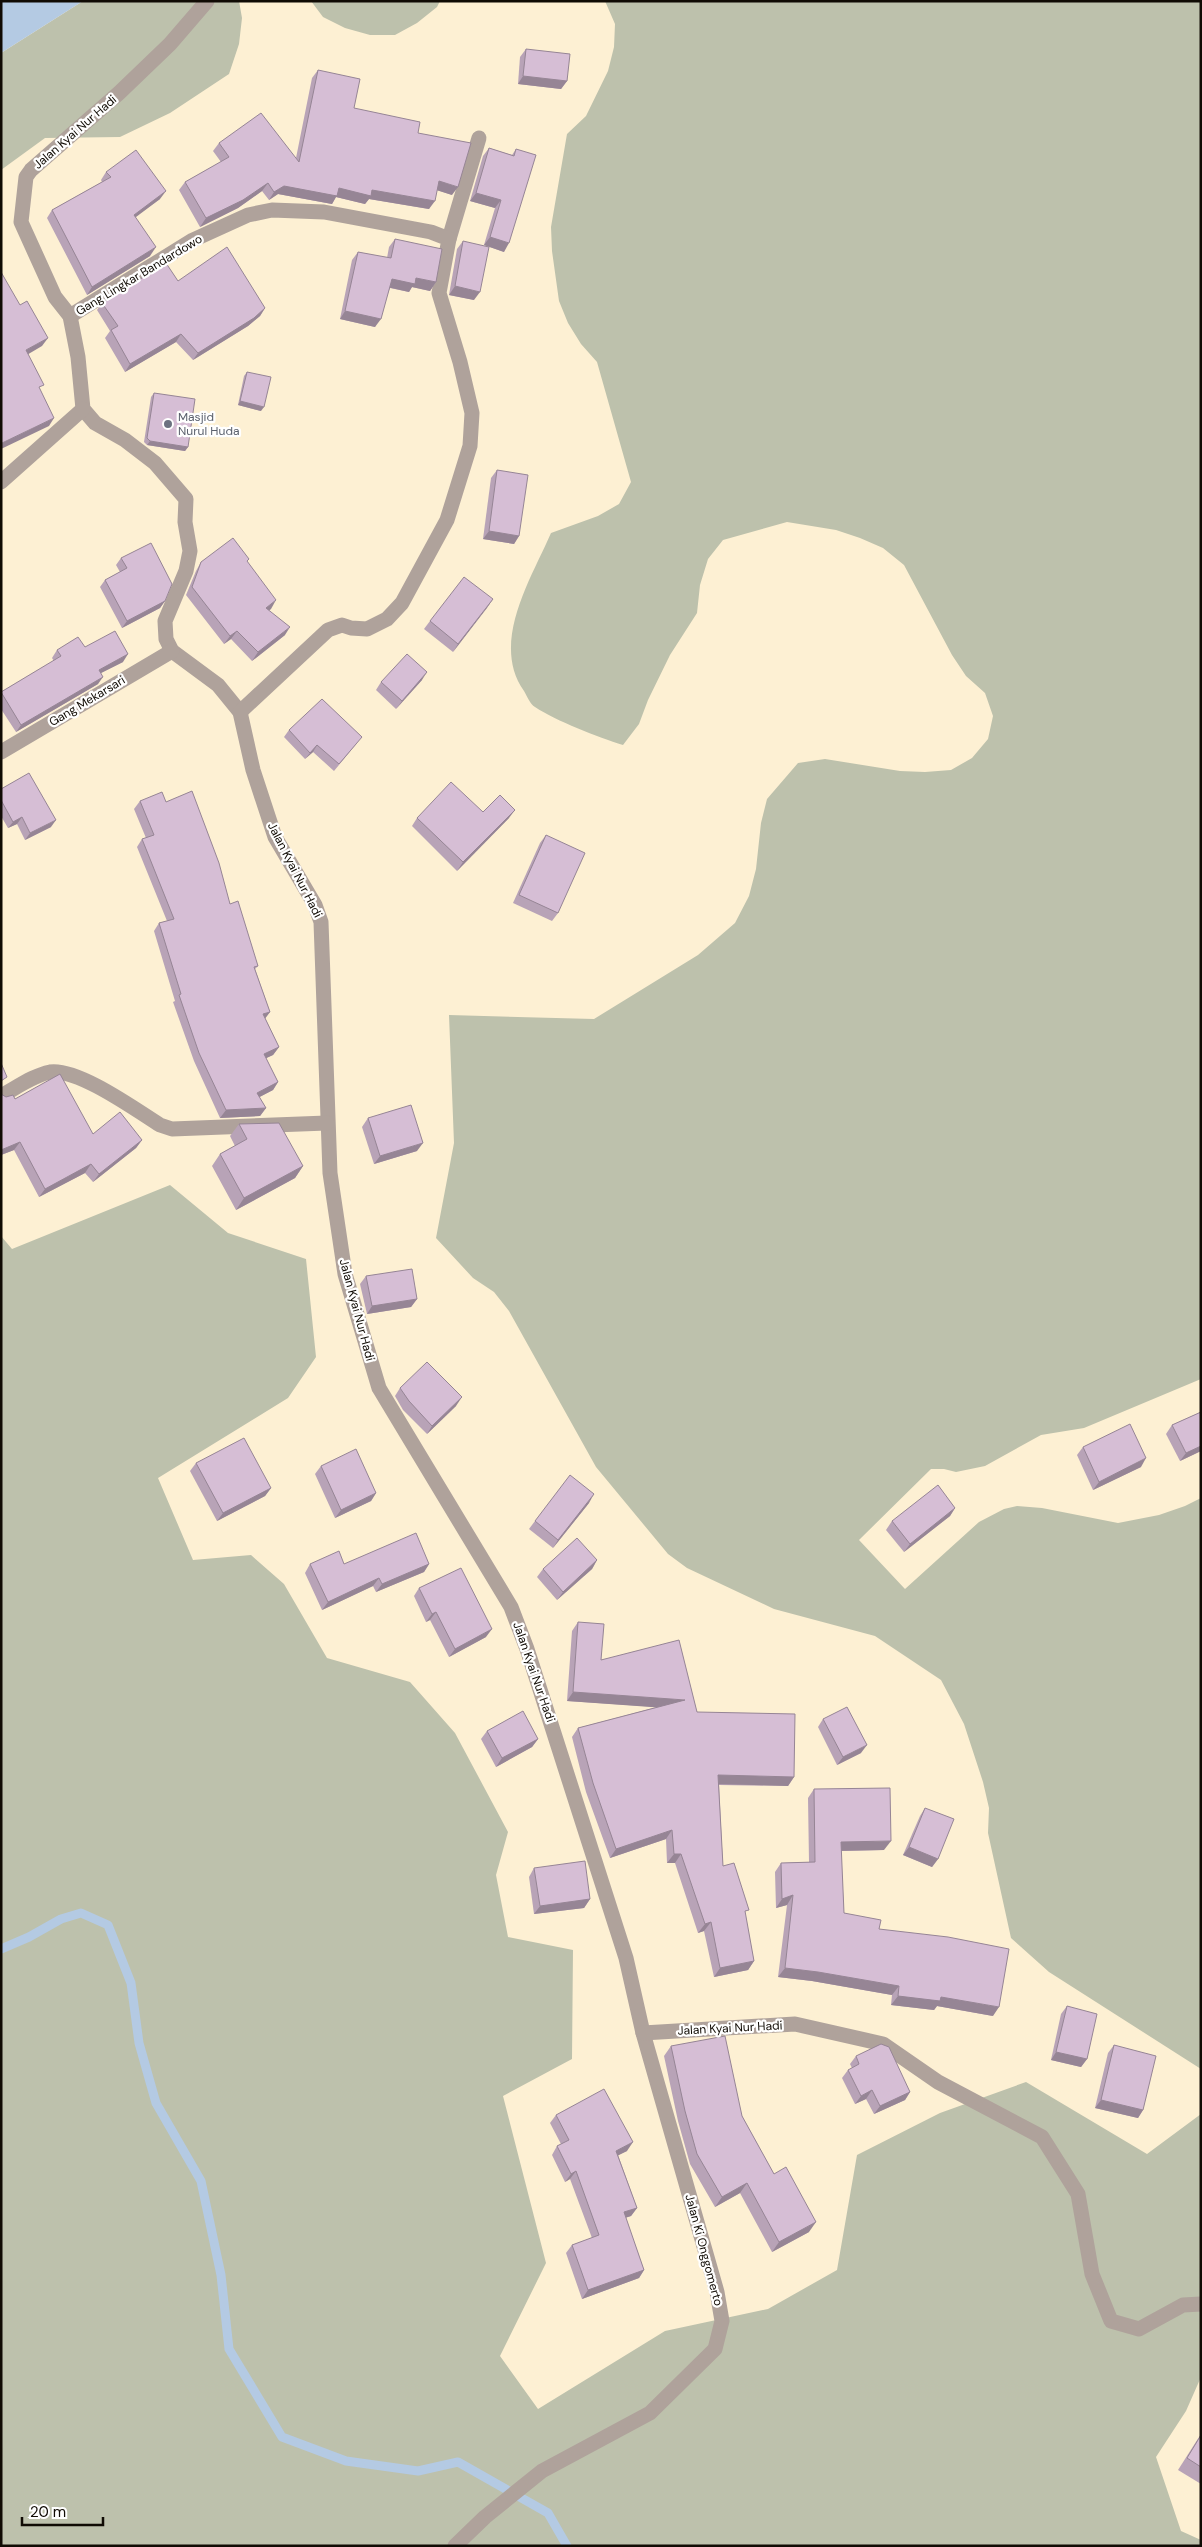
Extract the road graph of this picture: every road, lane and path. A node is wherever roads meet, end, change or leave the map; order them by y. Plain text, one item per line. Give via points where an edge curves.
1 (207, 1) edge
2 (479, 138) dead end
3 (449, 239) junction
4 (70, 316) junction
5 (83, 409) junction
6 (1, 482) edge
7 (172, 651) junction
8 (240, 712) junction
9 (1, 752) edge
10 (1, 1096) edge
11 (327, 1123) junction
12 (644, 2033) junction
13 (1201, 2304) edge
14 (455, 2546) edge

1 - 4 street, Jalan Kyai Nur Hadi via 170,44 119,93 44,156 26,177 21,222 55,297
2 - 3 street
3 - 4 street, Gang Lingkar Bandardowo via 431,232 324,212 248,215 193,240
3 - 8 street via 439,293 472,413 470,446 447,520 402,603 388,619 367,629 342,625 328,630
4 - 5 street, Jalan Kyai Nur Hadi
5 - 6 street
5 - 7 street via 95,423 155,463 186,499 190,551 186,571 165,620 166,639
7 - 8 street, Jalan Kyai Nur Hadi via 218,685
7 - 9 street, Gang Mekarsari
8 - 11 street, Jalan Kyai Nur Hadi via 253,770 275,837 315,905 321,922
10 - 11 street via 43,1074 60,1072 96,1086 160,1126 172,1129
11 - 12 street, Jalan Kyai Nur Hadi via 330,1173 345,1274 379,1388 511,1607 626,1958
12 - 13 street, Jalan Kyai Nur Hadi via 795,2024 883,2044 938,2082 1042,2137 1078,2194 1092,2274 1111,2321 1139,2330 1183,2305
12 - 14 street, Jalan Ki Onggomerto via 717,2292 722,2320 715,2349 650,2414 542,2471

